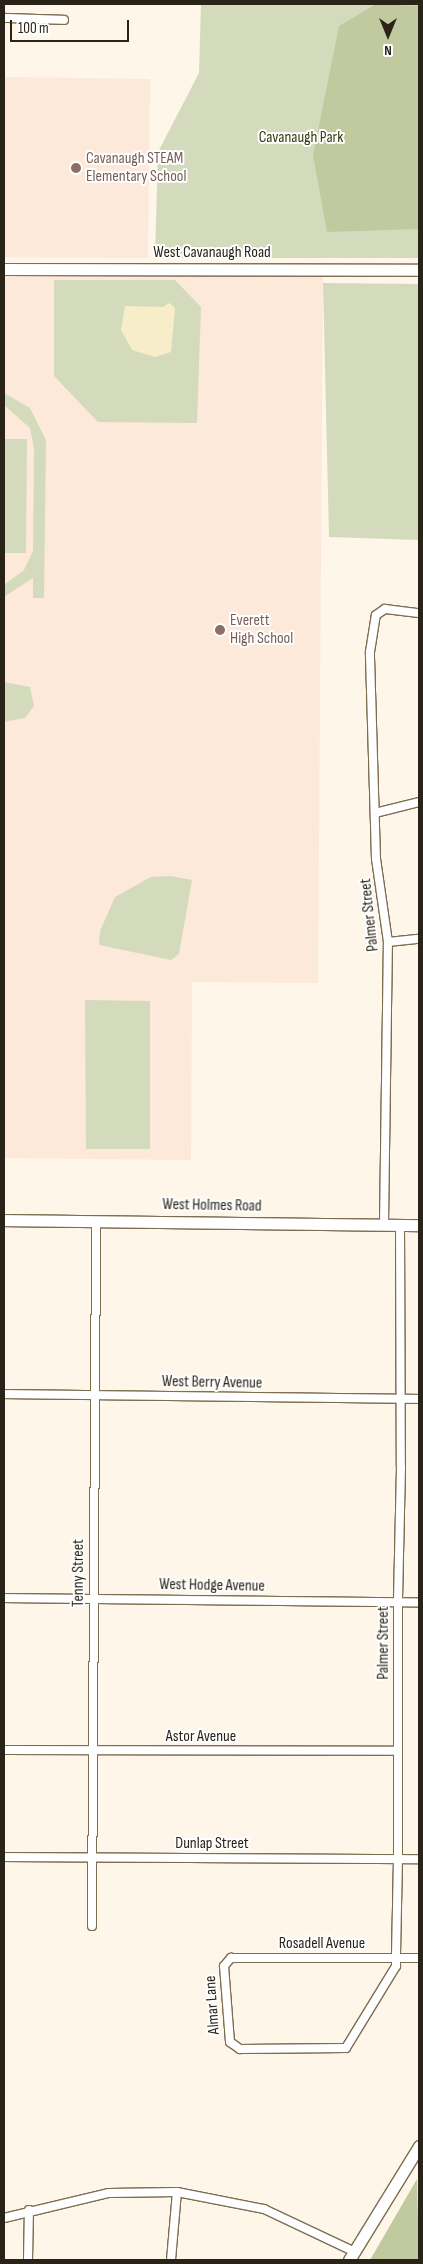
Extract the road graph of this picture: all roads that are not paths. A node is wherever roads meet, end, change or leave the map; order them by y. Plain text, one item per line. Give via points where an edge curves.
1 (4, 18) edge
2 (64, 20) dead end
3 (4, 269) edge
4 (419, 270) edge
5 (419, 613) edge
6 (419, 802) edge
7 (375, 813) junction
8 (419, 939) edge
9 (388, 942) junction
10 (4, 1220) edge
11 (96, 1221) junction
12 (384, 1224) junction
13 (400, 1224) junction
14 (419, 1225) edge
15 (4, 1394) edge
16 (93, 1396) junction
17 (399, 1399) junction
18 (419, 1399) edge
19 (4, 1598) edge
20 (93, 1599) junction
21 (398, 1602) junction
22 (419, 1602) edge
23 (4, 1750) edge
24 (93, 1750) junction
25 (398, 1751) junction
26 (4, 1857) edge
27 (92, 1858) junction
28 (398, 1859) junction
29 (419, 1859) edge
30 (92, 1926) dead end
31 (396, 1958) junction
32 (419, 1958) edge
33 (226, 1961) joint
34 (234, 2047) joint
35 (419, 2146) edge
36 (177, 2192) junction
37 (29, 2210) junction
38 (4, 2218) edge
39 (352, 2256) edge
40 (28, 2260) edge
41 (170, 2260) edge

1 - 2 street
3 - 4 street, West Cavanaugh Road
5 - 7 street, Palmer Street via 385,609 376,615 370,652
6 - 7 street
7 - 9 street, Palmer Street via 376,859
8 - 9 street
9 - 12 street, Palmer Street
10 - 11 street, West Holmes Road
11 - 12 street, West Holmes Road
11 - 16 street, Tenny Street
12 - 13 street, West Holmes Road
13 - 14 street, West Holmes Road
13 - 17 street, Palmer Street
15 - 16 street, West Berry Avenue
16 - 17 street, West Berry Avenue
16 - 20 street, Tenny Street
17 - 18 street, West Berry Avenue
17 - 21 street, Palmer Street
19 - 20 street, West Hodge Avenue
20 - 21 street, West Hodge Avenue
20 - 24 street, Tenny Street
21 - 22 street, West Hodge Avenue
21 - 25 street, Palmer Street
23 - 24 street, Astor Avenue
24 - 25 street, Astor Avenue
24 - 27 street, Tenny Street
25 - 28 street, Palmer Street
26 - 27 street, Dunlap Street
27 - 28 street, Dunlap Street
27 - 30 street, Tenny Street
28 - 29 street, Dunlap Street
28 - 31 street, Palmer Street
31 - 32 street, Rosadell Avenue
31 - 33 street, Rosadell Avenue
31 - 34 street, Palmer Street via 395,1971 346,2048
33 - 34 street, Almar Lane via 225,2022
35 - 39 street
36 - 37 street via 109,2193
36 - 39 street via 264,2209
36 - 41 street
37 - 38 street
37 - 40 street

